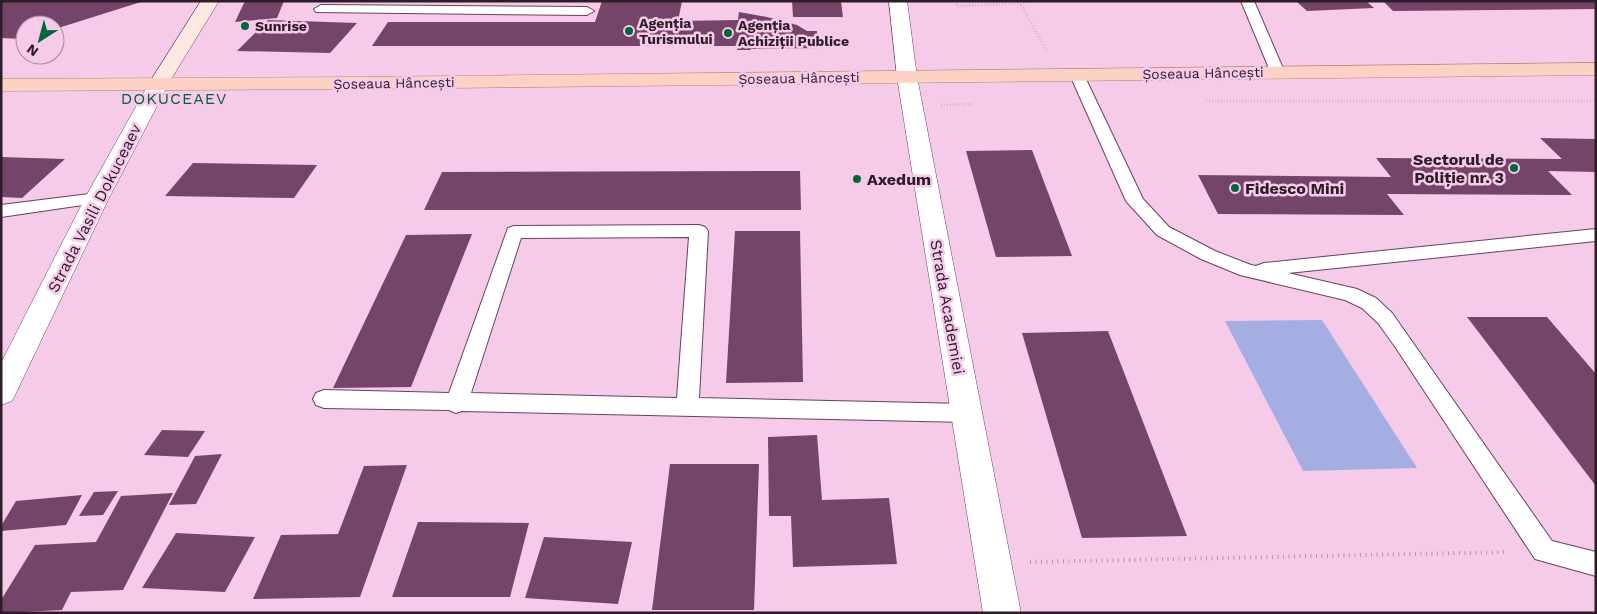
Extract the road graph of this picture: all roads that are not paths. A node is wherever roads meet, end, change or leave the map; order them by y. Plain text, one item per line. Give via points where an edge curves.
1 (210, 1) edge
2 (898, 1) edge
3 (1247, 1) edge
4 (420, 5) edge
5 (321, 9) dead end
6 (586, 11) dead end
7 (1596, 69) edge
8 (1278, 73) junction
9 (1077, 75) junction
10 (907, 77) junction
11 (1, 85) edge
12 (158, 85) junction
13 (96, 198) junction
14 (1, 211) edge
15 (1596, 235) edge
16 (1246, 270) junction
17 (1, 393) edge
18 (324, 400) dead end
19 (456, 404) junction
20 (687, 408) junction
21 (966, 413) junction
22 (1596, 564) edge
23 (1002, 613) edge

1 - 12 main road, Strada Vasili Dokuceaev
2 - 10 street, Strada Academiei
3 - 8 lane
4 - 5 lane
4 - 6 lane
7 - 8 main road, Șoseaua Hâncești
8 - 9 main road, Șoseaua Hâncești
9 - 10 main road, Șoseaua Hâncești
9 - 16 lane via 1135,200 1163,231 1208,255
10 - 12 main road, Șoseaua Hâncești
10 - 21 street, Strada Academiei
11 - 12 main road, Șoseaua Hâncești
12 - 13 street, Strada Vasili Dokuceaev
13 - 14 lane
13 - 17 street, Strada Vasili Dokuceaev
15 - 16 lane
16 - 22 lane via 1350,294 1369,303 1403,342 1544,551
18 - 19 lane
19 - 20 lane
19 - 20 lane via 514,232 699,231
20 - 21 lane
21 - 23 street, Strada Academiei

